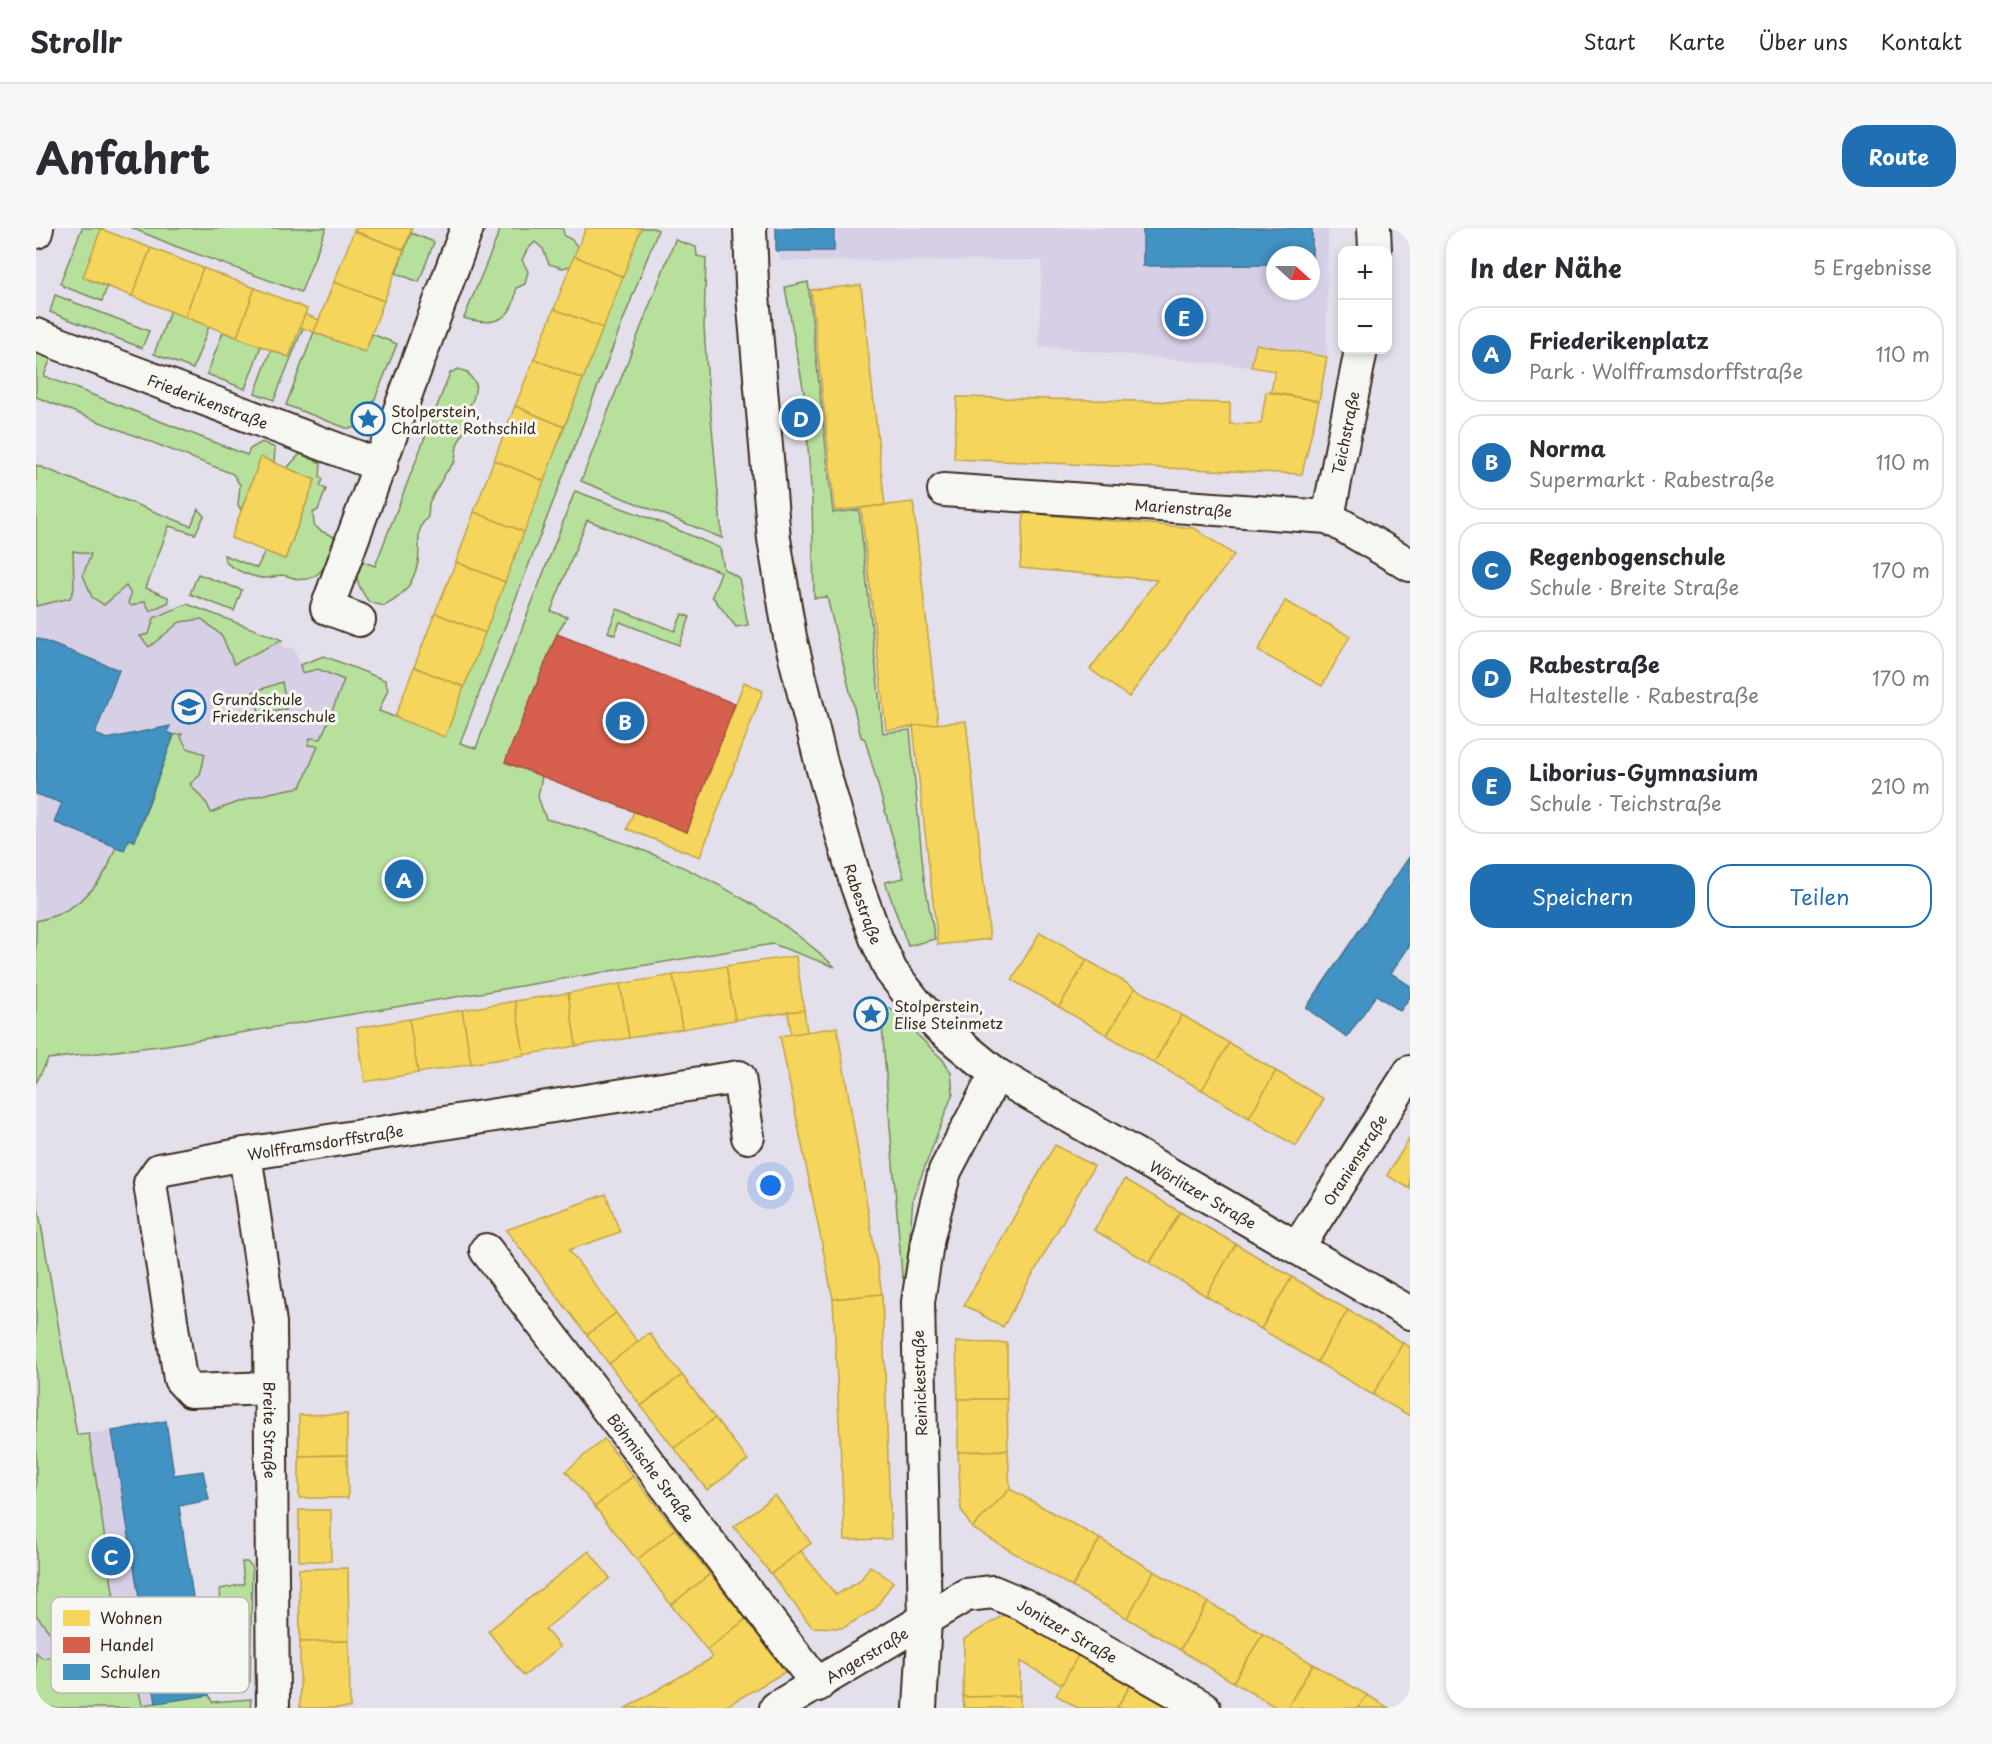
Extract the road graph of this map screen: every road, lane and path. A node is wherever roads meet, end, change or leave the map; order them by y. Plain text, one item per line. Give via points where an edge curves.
1 (467, 228) edge
2 (750, 228) edge
3 (1374, 228) edge
4 (1375, 246) edge
5 (36, 335) edge
6 (1360, 354) edge
7 (381, 466) junction
8 (944, 490) dead end
9 (1328, 517) junction
10 (1410, 565) edge
11 (359, 620) dead end
12 (1410, 1072) edge
13 (996, 1074) junction
14 (748, 1137) dead end
15 (245, 1154) junction
16 (1298, 1247) junction
17 (486, 1250) dead end
18 (1410, 1313) edge
19 (270, 1388) junction
20 (925, 1620) junction
21 (818, 1685) junction
22 (273, 1708) edge
23 (777, 1708) edge
24 (920, 1708) edge
25 (1204, 1708) edge

1 - 7 street
2 - 13 street, Rabestraße via 774,539 790,637 822,766 857,886 891,971 939,1027
3 - 4 street
5 - 7 street, Friederikenstraße
6 - 9 street, Teichstraße
7 - 11 street via 327,608
8 - 9 street, Marienstraße
9 - 10 street, Marienstraße
12 - 16 street, Oranienstraße
13 - 16 street, Wörlitzer Straße
13 - 20 street, Reinickestraße via 945,1171 928,1236 918,1302
14 - 15 street, Wolfframsdorffstraße via 740,1077
15 - 19 street, Breite Straße via 270,1323
15 - 19 street, Wolfframsdorffstraße via 159,1170 150,1183 180,1379 191,1391
16 - 18 street, Wörlitzer Straße
17 - 21 street, Böhmische Straße
19 - 22 street, Breite Straße
20 - 21 street, Angerstraße
20 - 24 street, Reinickestraße
20 - 25 street, Jonitzer Straße via 966,1595 993,1592 1024,1605
21 - 23 street, Angerstraße

